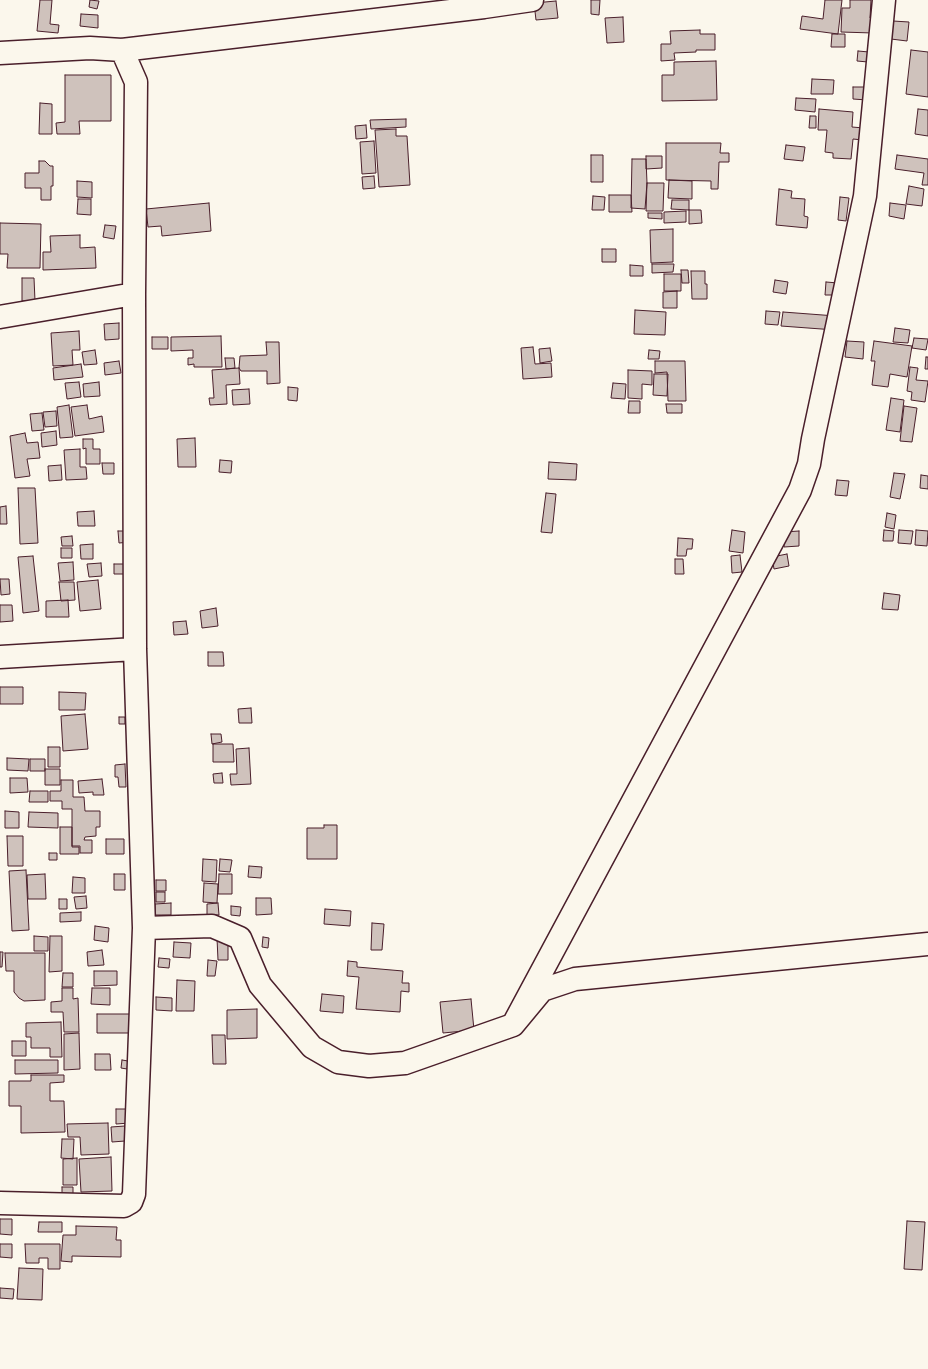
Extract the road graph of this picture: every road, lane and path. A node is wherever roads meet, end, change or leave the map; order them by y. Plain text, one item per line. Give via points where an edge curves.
1 (532, 0) edge
2 (884, 0) edge
3 (122, 50) junction
4 (0, 53) edge
5 (134, 294) junction
6 (0, 317) edge
7 (135, 649) junction
8 (0, 656) edge
9 (144, 928) junction
10 (928, 944) edge
11 (513, 1025) junction
12 (0, 1203) edge

1 - 3 street
2 - 11 street via 865,196 813,439 810,464 800,490
3 - 4 street via 90,48
3 - 5 street via 136,82
5 - 6 street
5 - 7 street
7 - 8 street
7 - 9 street
9 - 11 street via 212,926 240,938 260,985 312,1047 338,1062 369,1066 405,1063
9 - 12 street via 134,1194 131,1202 124,1206
10 - 11 street via 574,979 542,990

